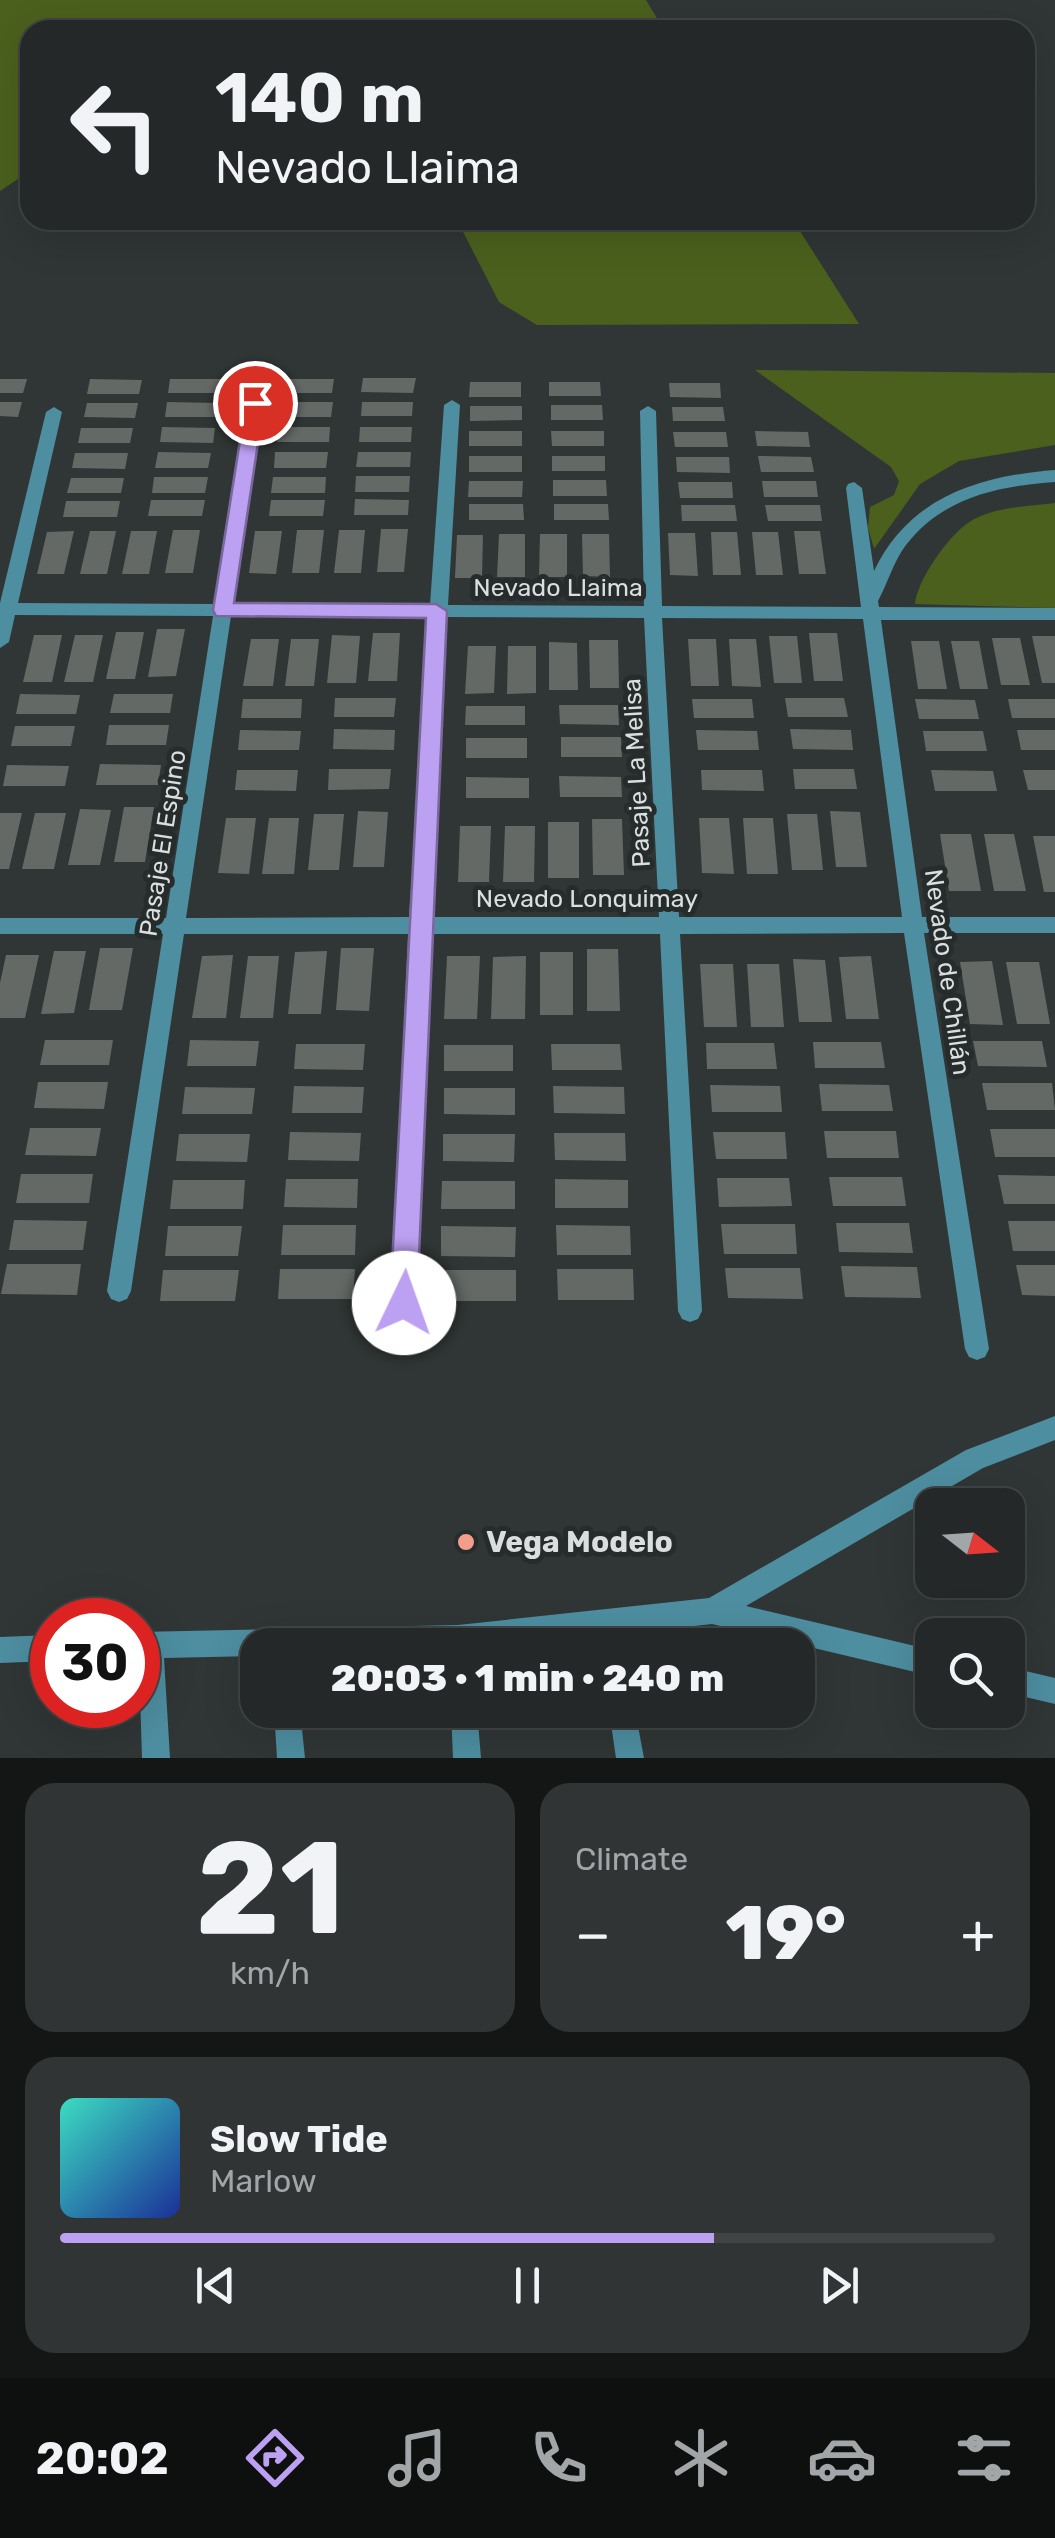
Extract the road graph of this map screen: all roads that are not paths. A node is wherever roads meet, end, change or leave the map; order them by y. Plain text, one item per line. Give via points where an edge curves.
1 (255, 403) dead end
2 (452, 406) dead end
3 (54, 412) dead end
4 (648, 412) dead end
5 (1055, 476) edge
6 (854, 488) dead end
7 (871, 608) junction
8 (4, 609) edge
9 (223, 610) junction
10 (436, 611) junction
11 (653, 612) junction
12 (1055, 614) edge
13 (0, 642) edge
14 (668, 925) junction
15 (913, 925) junction
16 (1055, 925) edge
17 (0, 926) edge
18 (175, 926) junction
19 (419, 926) junction
20 (119, 1291) dead end
21 (404, 1303) dead end
22 (690, 1311) dead end
23 (977, 1349) dead end
24 (1055, 1428) edge
25 (712, 1611) junction
26 (637, 1628) edge
27 (240, 1644) edge
28 (160, 1645) edge
29 (30, 1649) edge
30 (0, 1650) edge
31 (915, 1658) edge
32 (1025, 1684) edge
33 (1055, 1691) edge
34 (153, 1728) edge
35 (288, 1728) edge
36 (465, 1728) edge
37 (625, 1728) edge
38 (156, 1758) edge
39 (291, 1758) edge
40 (467, 1758) edge
41 (630, 1758) edge

1 - 9 street, Pasaje El Espino
2 - 10 street
3 - 8 street
4 - 11 street, Pasaje La Melisa
5 - 7 street, Nevado de Chillán via 998,480 935,506 889,553
6 - 7 street, Nevado de Chillán
7 - 11 street, Nevado Llaima
7 - 12 street, Nevado Llaima
7 - 15 street, Nevado de Chillán
8 - 9 street, Nevado Llaima
8 - 13 street
9 - 10 street, Nevado Llaima
9 - 18 street, Pasaje El Espino
10 - 11 street, Nevado Llaima
10 - 19 street
11 - 14 street, Pasaje La Melisa
14 - 15 street, Nevado Lonquimay
14 - 19 street, Nevado Lonquimay
14 - 22 street, Pasaje La Melisa
15 - 16 street, Nevado Lonquimay
15 - 23 street, Nevado de Chillán
17 - 18 street, Nevado Lonquimay
18 - 19 street, Nevado Lonquimay
18 - 20 street, Pasaje El Espino
19 - 21 street
24 - 25 street via 975,1460
25 - 26 street
25 - 31 street
27 - 28 street
29 - 30 street
32 - 33 street
34 - 38 street
35 - 39 street
36 - 40 street
37 - 41 street

